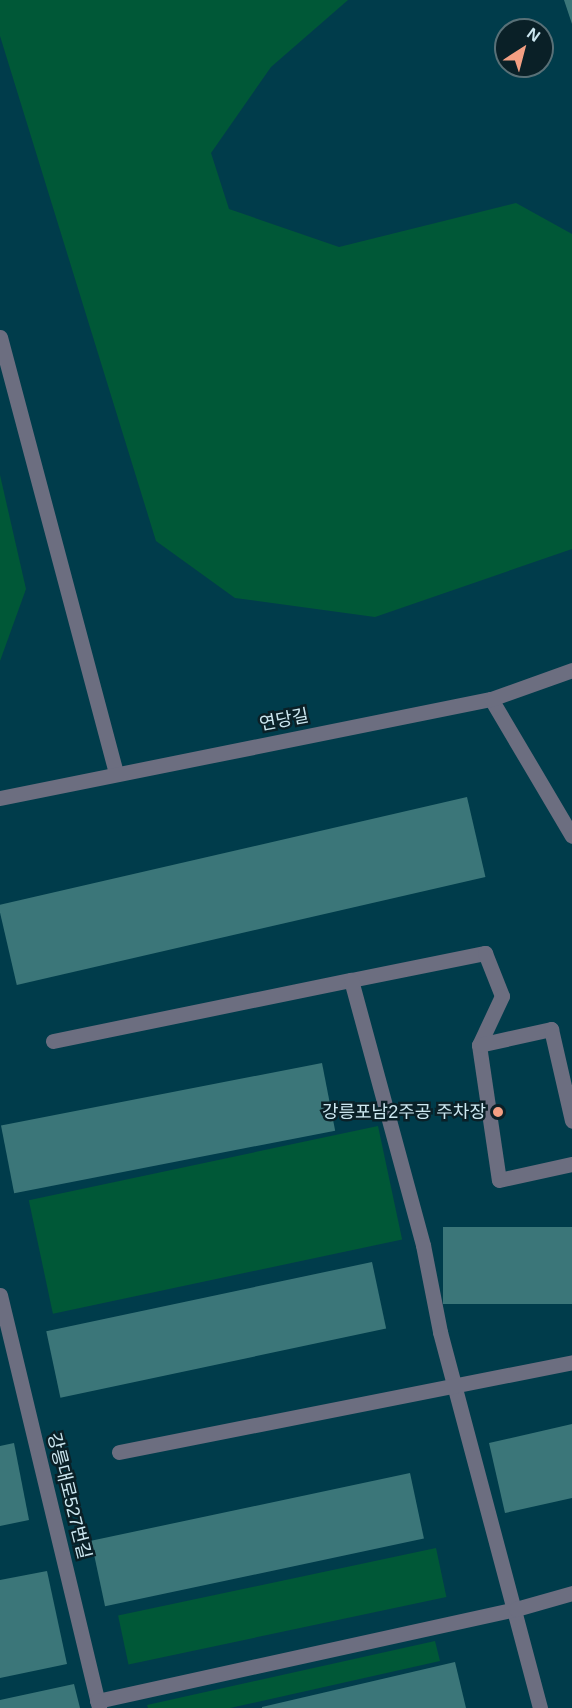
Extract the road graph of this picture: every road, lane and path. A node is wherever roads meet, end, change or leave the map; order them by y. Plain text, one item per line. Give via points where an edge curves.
1 (0, 337) edge
2 (572, 670) edge
3 (491, 699) junction
4 (116, 773) junction
5 (0, 798) edge
6 (572, 836) edge
7 (351, 980) junction
8 (53, 1041) dead end
9 (479, 1045) junction
10 (572, 1121) edge
11 (572, 1164) edge
12 (0, 1294) edge
13 (572, 1362) edge
14 (455, 1386) junction
15 (119, 1452) dead end
16 (572, 1593) edge
17 (516, 1610) junction
18 (98, 1705) edge
19 (540, 1708) edge

1 - 4 street
2 - 3 street, 연당길
3 - 4 street, 연당길
3 - 6 street
4 - 5 street, 연당길
7 - 8 street
7 - 9 street via 485,953 502,996
7 - 14 street via 423,1245
9 - 10 street via 550,1029
9 - 11 street via 499,1180
12 - 18 street, 강릉대로527번길
13 - 14 street
14 - 15 street
14 - 17 street
16 - 17 street
17 - 18 street
17 - 19 street

